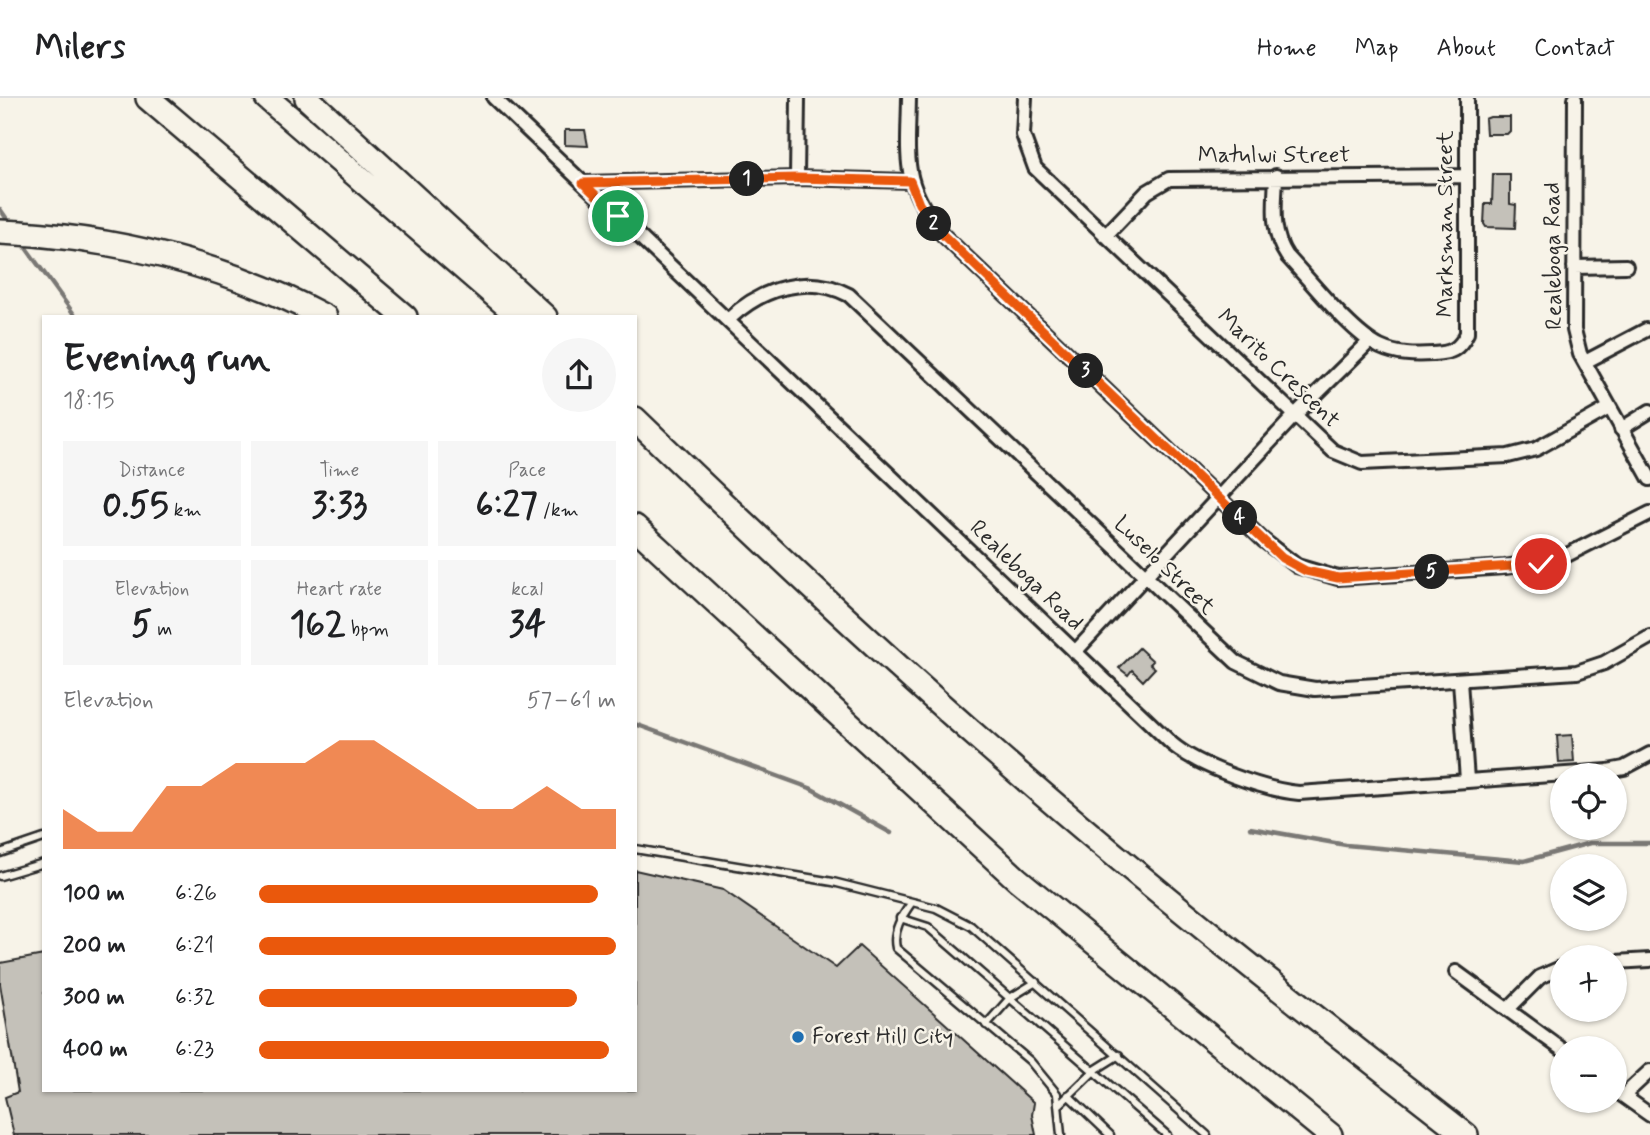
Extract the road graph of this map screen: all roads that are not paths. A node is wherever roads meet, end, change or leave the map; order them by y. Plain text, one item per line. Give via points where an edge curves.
1 (148, 98) edge
2 (267, 98) edge
3 (307, 98) edge
4 (798, 98) edge
5 (909, 98) edge
6 (1025, 98) edge
7 (1467, 98) edge
8 (1575, 98) edge
9 (500, 100) edge
10 (1276, 176) junction
11 (1466, 176) junction
12 (797, 178) junction
13 (910, 181) junction
14 (583, 183) junction
15 (0, 232) edge
16 (1105, 236) junction
17 (1626, 265) dead end
18 (1574, 267) junction
19 (321, 315) edge
20 (403, 315) edge
21 (518, 315) edge
22 (543, 315) edge
23 (729, 319) junction
24 (1646, 330) dead end
25 (1370, 341) junction
26 (1585, 362) junction
27 (1609, 408) junction
28 (1650, 411) edge
29 (1296, 414) junction
30 (637, 421) edge
31 (1621, 429) junction
32 (1650, 479) edge
33 (1219, 498) junction
34 (1650, 513) edge
35 (637, 529) edge
36 (637, 545) edge
37 (1146, 579) junction
38 (738, 624) junction
39 (1650, 637) edge
40 (1075, 652) junction
41 (1460, 681) junction
42 (1650, 754) edge
43 (1467, 780) junction
44 (42, 839) edge
45 (637, 849) edge
46 (0, 853) edge
47 (42, 864) edge
48 (0, 876) edge
49 (912, 902) junction
50 (901, 918) junction
51 (1650, 960) edge
52 (1627, 961) edge
53 (1456, 972) dead end
54 (1550, 973) edge
55 (1036, 982) junction
56 (1010, 998) junction
57 (1508, 1009) junction
58 (986, 1025) junction
59 (1550, 1040) edge
60 (1119, 1055) junction
61 (1094, 1070) junction
62 (1650, 1071) edge
63 (1627, 1087) edge
64 (1068, 1095) junction
65 (1627, 1099) edge
66 (1060, 1104) junction
67 (1650, 1115) edge
68 (1061, 1135) edge
69 (1110, 1135) edge
70 (1167, 1135) edge
71 (1207, 1135) edge
72 (1331, 1135) edge
73 (1466, 1135) edge

1 - 20 highway
2 - 21 highway
3 - 22 highway
4 - 12 street
5 - 13 street
6 - 16 street, Marito Crescent via 1023,135 1030,160
7 - 11 street, Marksman Street
8 - 18 street, Realeboga Road
9 - 14 street, Realeboga Road
10 - 11 street, Matulwi Street
10 - 16 street, Matulwi Street via 1169,179 1147,192
10 - 25 street, Marksman Street via 1278,242
11 - 25 street, Marksman Street via 1467,333 1463,340 1450,353 1414,355 1392,352
12 - 13 street
12 - 14 street
13 - 33 street via 919,204 943,235
14 - 23 street, Realeboga Road
15 - 19 highway via 79,240 211,269
16 - 29 street, Marito Crescent
17 - 18 street
18 - 26 street, Realeboga Road via 1574,330
23 - 37 street, Luselo Street via 753,299 779,288 826,286 849,295
23 - 40 street, Realeboga Road
24 - 26 street
25 - 29 street
26 - 27 street, Realeboga Road
27 - 29 street, Marito Crescent via 1523,453 1372,464 1333,451
27 - 31 street, Realeboga Road
28 - 31 street
29 - 33 street
30 - 73 highway via 784,564 992,750 1188,915
31 - 32 street, Realeboga Road
33 - 34 street via 1282,558 1306,571 1338,578 1541,564 1581,550
33 - 37 street
35 - 38 highway
36 - 38 highway
37 - 40 street
37 - 41 street, Luselo Street via 1236,662 1279,683 1315,689
38 - 72 highway via 1017,880
39 - 41 street, Luselo Street via 1604,663 1577,672
40 - 43 street, Realeboga Road via 1178,749 1279,790 1299,793
41 - 43 street
42 - 43 street, Realeboga Road via 1608,771
44 - 46 lane
45 - 49 lane via 821,880
47 - 48 lane
49 - 50 lane
49 - 55 lane via 962,919
50 - 56 lane via 928,928
50 - 58 lane via 895,944 899,952
51 - 52 street
53 - 57 street
54 - 57 street
55 - 56 lane
55 - 60 lane
56 - 58 lane
56 - 61 lane
57 - 59 street
58 - 66 lane via 1030,1061 1055,1090
60 - 61 lane
60 - 71 lane
61 - 64 lane
61 - 70 lane
62 - 63 street
64 - 66 lane
64 - 69 lane
65 - 67 street
66 - 68 lane

